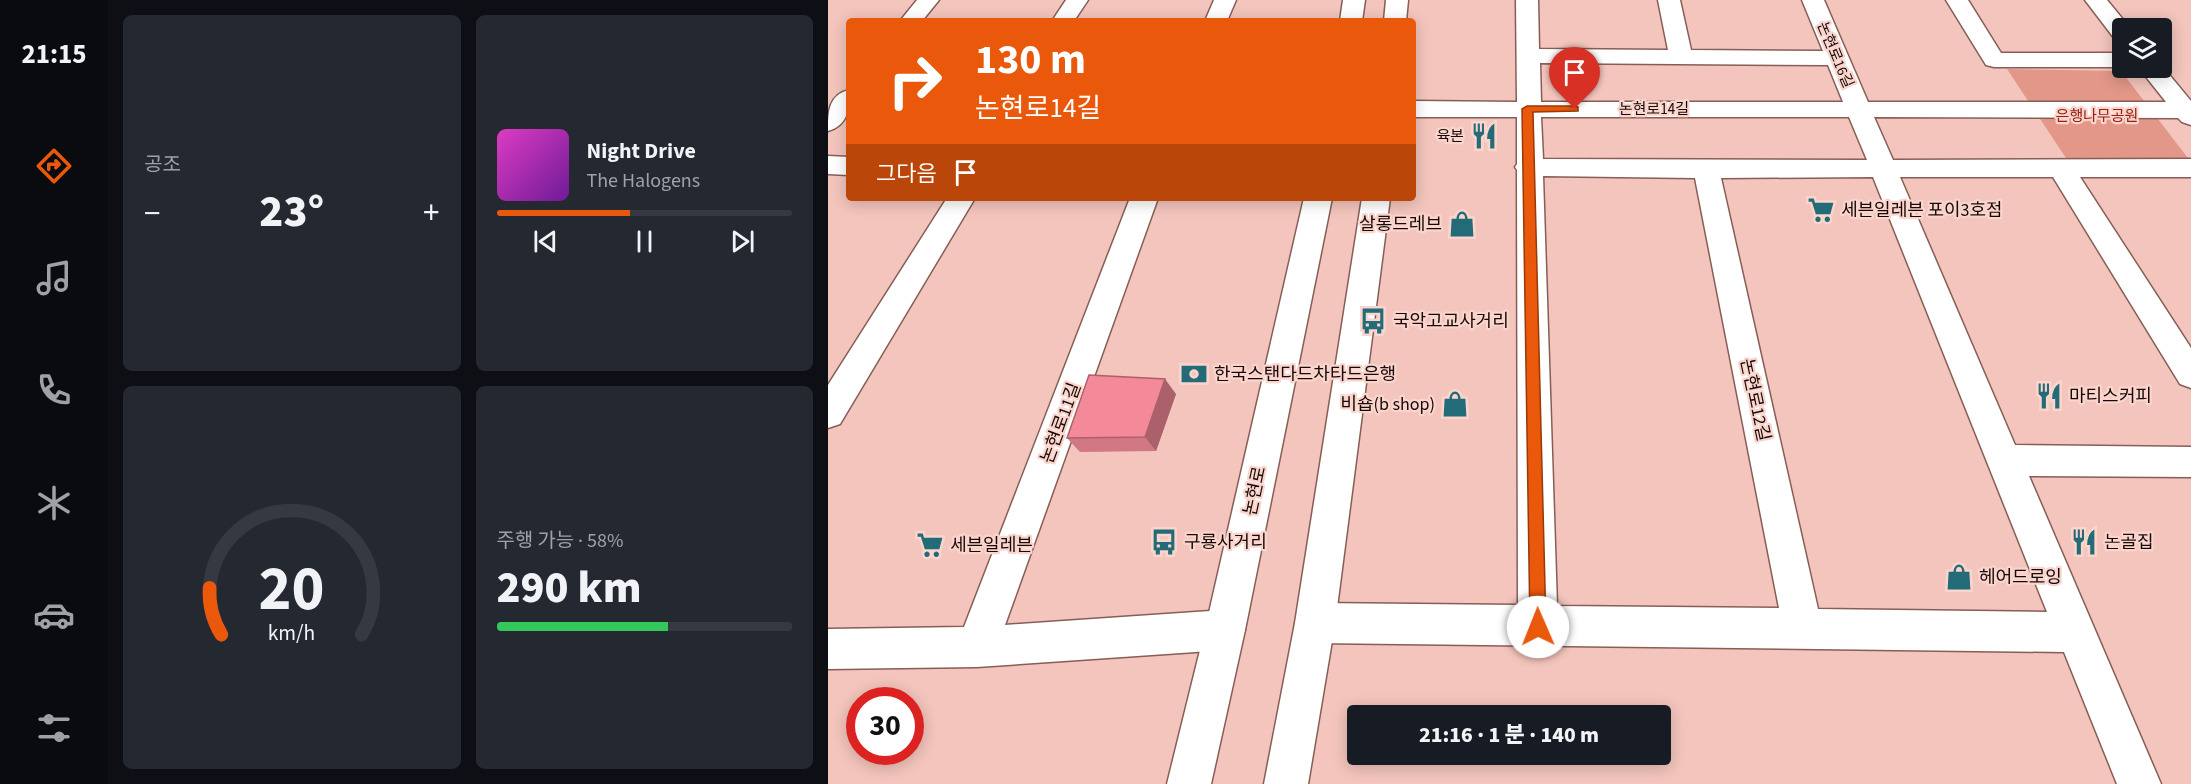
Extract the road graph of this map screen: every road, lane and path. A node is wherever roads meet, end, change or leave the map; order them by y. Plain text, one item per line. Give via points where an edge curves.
1 (928, 0) edge
2 (1077, 0) edge
3 (1225, 0) edge
4 (1354, 0) edge
5 (1397, 0) edge
6 (1527, 0) edge
7 (1669, 0) edge
8 (1813, 0) edge
9 (1957, 0) edge
10 (2096, 0) edge
11 (913, 18) edge
12 (1065, 18) edge
13 (1217, 18) edge
14 (1351, 18) edge
15 (1395, 18) edge
16 (2112, 20) edge
17 (1527, 56) junction
18 (1681, 56) junction
19 (1836, 58) junction
20 (2112, 60) edge
21 (2160, 78) edge
22 (1416, 109) edge
23 (1527, 109) junction
24 (1858, 109) junction
25 (2189, 112) edge
26 (828, 165) edge
27 (846, 166) edge
28 (1528, 166) junction
29 (1883, 168) junction
30 (2061, 168) junction
31 (2191, 168) edge
32 (1706, 169) junction
33 (959, 201) edge
34 (1143, 201) edge
35 (1317, 201) edge
36 (1376, 201) edge
37 (2191, 375) edge
38 (828, 414) edge
39 (2004, 460) junction
40 (2191, 462) edge
41 (1315, 623) junction
42 (1538, 627) junction
43 (1225, 630) junction
44 (1803, 630) junction
45 (2076, 632) junction
46 (977, 647) junction
47 (828, 649) edge
48 (1189, 784) edge
49 (1286, 784) edge
50 (2139, 784) edge

1 - 11 street
2 - 12 street
3 - 13 street
4 - 14 street
5 - 15 street
6 - 17 street
7 - 18 street
8 - 19 street, 논현로16길
9 - 20 street via 1994,60
10 - 16 street
17 - 18 street
17 - 23 street
18 - 19 street
19 - 24 street, 논현로16길
21 - 25 street
22 - 23 street, 논현로14길
23 - 24 street, 논현로14길
23 - 28 street
24 - 25 street, 논현로14길
24 - 29 street
26 - 27 street
28 - 32 street
28 - 42 street
29 - 30 street
29 - 32 street
29 - 39 street
30 - 31 street
30 - 37 street
32 - 44 street, 논현로12길
33 - 38 street
34 - 46 street, 논현로11길
35 - 43 street, 논현로
36 - 41 street
39 - 40 street
39 - 45 street
41 - 42 street
41 - 49 street
42 - 44 street
43 - 46 street
43 - 48 street, 논현로
44 - 45 street
45 - 50 street
46 - 47 street

